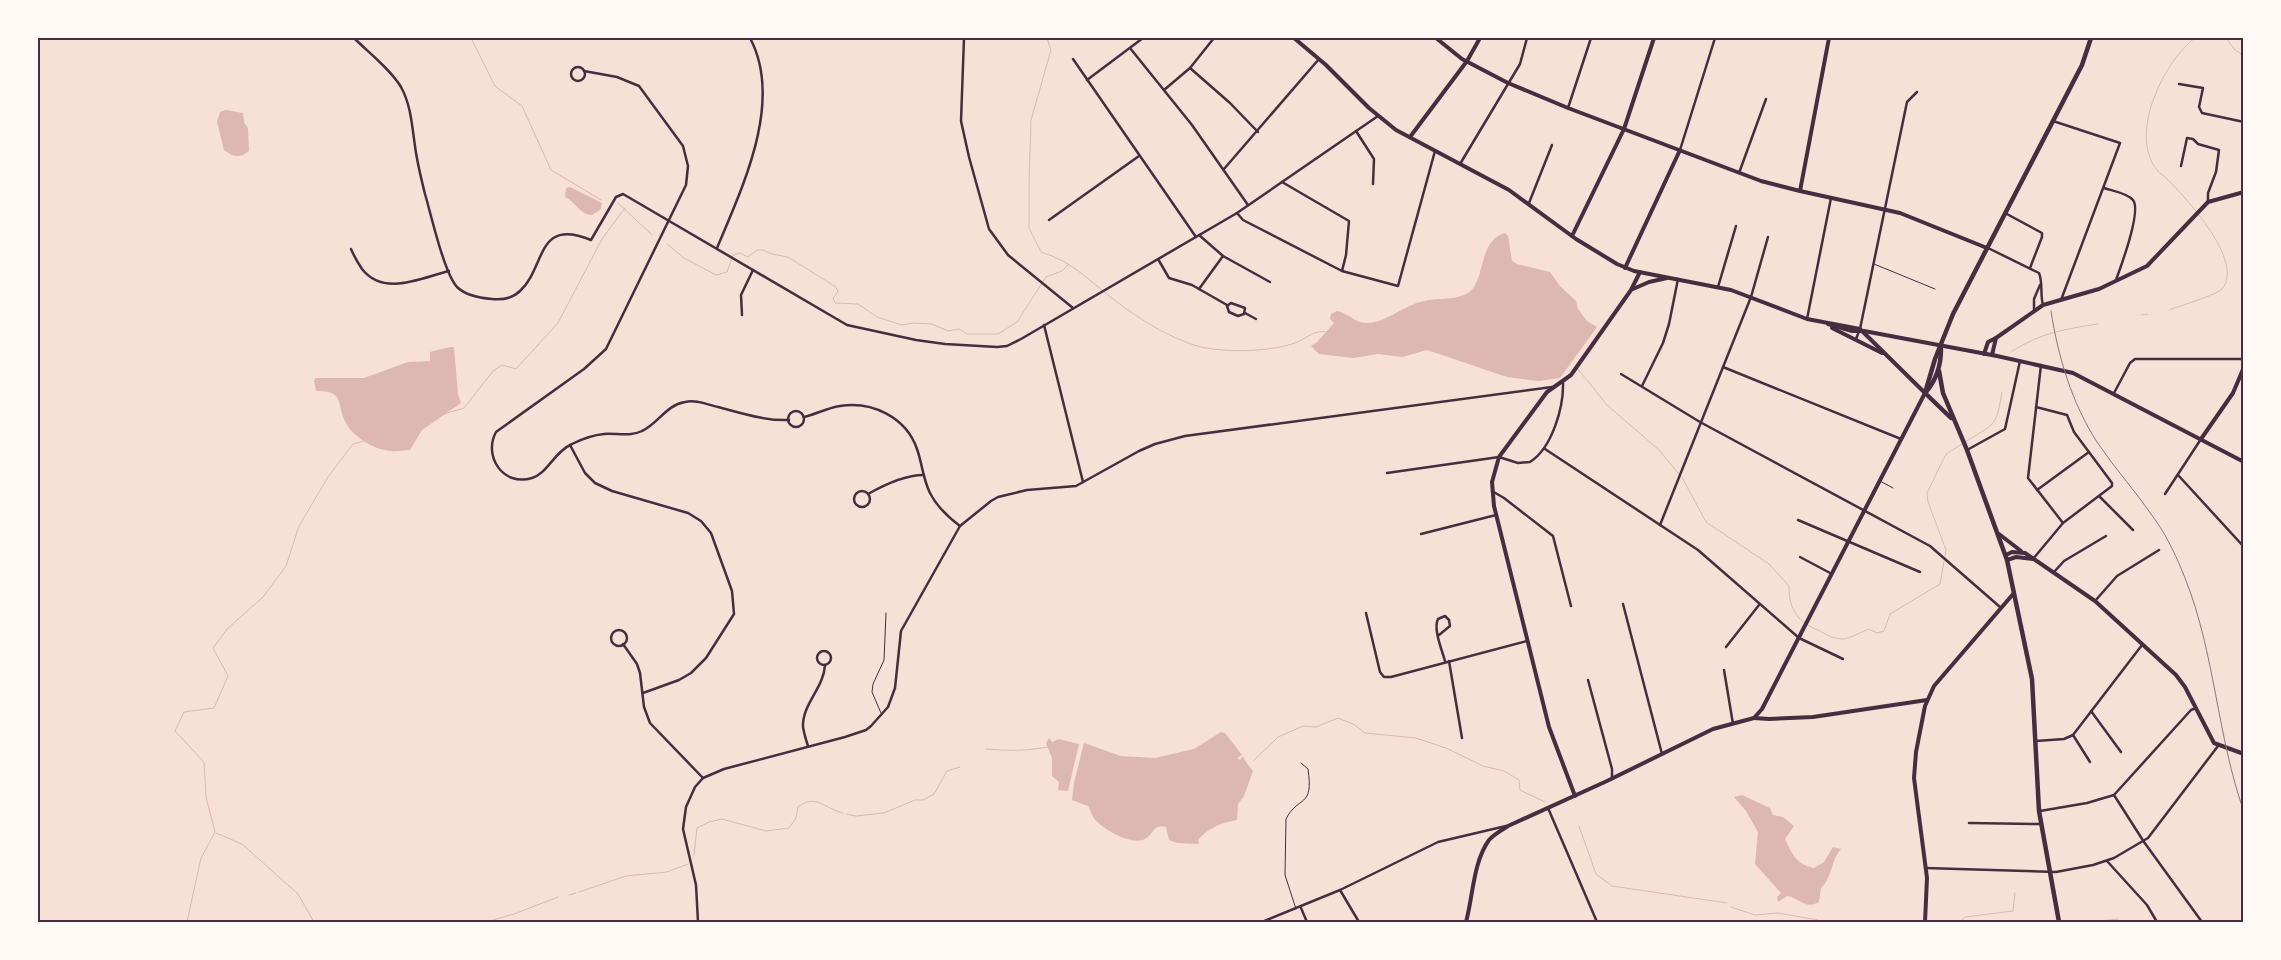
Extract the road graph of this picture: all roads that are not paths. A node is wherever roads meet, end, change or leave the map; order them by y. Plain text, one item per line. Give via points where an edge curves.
1 (354, 38) edge
2 (750, 38) edge
3 (964, 38) edge
4 (1143, 38) edge
5 (1214, 38) edge
6 (1294, 38) edge
7 (1436, 38) edge
8 (1480, 38) edge
9 (1527, 38) edge
10 (1591, 38) edge
11 (1654, 38) edge
12 (1715, 38) edge
13 (1829, 38) edge
14 (2091, 38) edge
15 (1130, 48) junction
16 (1073, 59) dead end
17 (1319, 59) junction
18 (1467, 61) junction
19 (1190, 68) junction
20 (584, 71) junction
21 (1087, 80) junction
22 (1508, 84) junction
23 (2179, 84) dead end
24 (1164, 90) junction
25 (1917, 92) dead end
26 (1766, 99) dead end
27 (1568, 108) junction
28 (1378, 116) junction
29 (2052, 121) junction
30 (2244, 122) edge
31 (1624, 129) junction
32 (1356, 131) junction
33 (1258, 132) junction
34 (1410, 137) junction
35 (1552, 145) dead end
36 (1680, 150) junction
37 (1435, 151) junction
38 (1140, 156) junction
39 (1460, 164) junction
40 (2181, 166) dead end
41 (1224, 169) junction
42 (1739, 173) junction
43 (1282, 182) junction
44 (1373, 184) dead end
45 (2104, 188) junction
46 (1800, 191) junction
47 (2244, 192) edge
48 (1831, 198) junction
49 (2208, 202) junction
50 (1528, 203) junction
51 (1248, 206) junction
52 (1885, 209) junction
53 (1237, 213) junction
54 (2005, 213) junction
55 (668, 220) junction
56 (1049, 220) dead end
57 (1736, 226) dead end
58 (1198, 236) junction
59 (1572, 236) junction
60 (1768, 237) dead end
61 (717, 248) junction
62 (1987, 248) junction
63 (351, 249) dead end
64 (1223, 256) junction
65 (1158, 259) junction
66 (1873, 264) junction
67 (1625, 268) junction
68 (2030, 268) junction
69 (753, 270) junction
70 (449, 271) junction
71 (1342, 271) junction
72 (1640, 272) junction
73 (1667, 278) junction
74 (1678, 279) junction
75 (1270, 282) dead end
76 (2116, 282) junction
77 (2041, 283) junction
78 (1718, 287) junction
79 (1199, 289) junction
80 (1935, 289) dead end
81 (1631, 290) junction
82 (1752, 297) junction
83 (2061, 300) junction
84 (1227, 305) junction
85 (2043, 305) junction
86 (1074, 308) junction
87 (2034, 310) junction
88 (1245, 313) junction
89 (742, 315) dead end
90 (1807, 318) junction
91 (1256, 319) dead end
92 (1820, 321) junction
93 (1044, 325) junction
94 (1861, 330) junction
95 (1996, 338) junction
96 (1856, 339) junction
97 (1941, 346) junction
98 (1984, 354) junction
99 (1992, 355) junction
100 (1886, 356) junction
101 (2244, 359) edge
102 (2020, 361) junction
103 (2041, 365) junction
104 (1723, 367) junction
105 (2244, 367) edge
106 (1939, 371) junction
107 (1620, 374) dead end
108 (1563, 382) junction
109 (1642, 386) junction
110 (1552, 387) junction
111 (1925, 393) junction
112 (2114, 393) junction
113 (2036, 407) junction
114 (804, 418) junction
115 (789, 420) junction
116 (1700, 422) junction
117 (1953, 422) junction
118 (1901, 439) junction
119 (2201, 439) junction
120 (570, 445) junction
121 (1966, 448) junction
122 (1545, 449) junction
123 (2089, 452) junction
124 (1498, 457) junction
125 (2244, 462) edge
126 (1387, 473) dead end
127 (923, 475) junction
128 (2178, 475) junction
129 (1880, 480) junction
130 (1083, 482) junction
131 (1893, 488) dead end
132 (2037, 490) junction
133 (1492, 491) junction
134 (868, 494) junction
135 (2165, 494) dead end
136 (2099, 496) junction
137 (1863, 512) junction
138 (1496, 515) junction
139 (1798, 520) dead end
140 (2063, 523) junction
141 (1660, 525) junction
142 (960, 526) junction
143 (2133, 530) dead end
144 (1422, 534) dead end
145 (1998, 534) junction
146 (2106, 536) dead end
147 (1849, 543) junction
148 (2244, 547) edge
149 (2159, 550) dead end
150 (2025, 554) junction
151 (1800, 557) dead end
152 (2006, 557) junction
153 (2034, 559) junction
154 (1920, 572) dead end
155 (1832, 574) junction
156 (2054, 574) junction
157 (2014, 593) junction
158 (2095, 601) junction
159 (1623, 604) dead end
160 (1759, 605) junction
161 (1570, 606) dead end
162 (2000, 607) junction
163 (886, 613) dead end
164 (1366, 613) dead end
165 (1439, 635) junction
166 (1799, 638) junction
167 (1528, 642) junction
168 (623, 644) junction
169 (2142, 644) junction
170 (1726, 646) dead end
171 (1843, 660) dead end
172 (1447, 661) junction
173 (825, 665) junction
174 (1724, 670) dead end
175 (1588, 680) dead end
176 (643, 693) junction
177 (1927, 700) junction
178 (2196, 708) junction
179 (2091, 711) junction
180 (882, 714) junction
181 (1754, 718) junction
182 (1733, 724) junction
183 (2073, 735) junction
184 (1462, 738) dead end
185 (2036, 741) junction
186 (808, 746) junction
187 (2218, 746) junction
188 (2121, 752) dead end
189 (1662, 754) junction
190 (2244, 754) edge
191 (2090, 762) dead end
192 (1301, 763) dead end
193 (703, 778) junction
194 (1611, 779) junction
195 (2114, 795) junction
196 (1575, 796) junction
197 (1548, 808) junction
198 (2038, 812) junction
199 (1970, 823) dead end
200 (2040, 824) junction
201 (1508, 826) junction
202 (2144, 842) junction
203 (2107, 861) junction
204 (1925, 868) junction
205 (2050, 872) junction
206 (1340, 890) junction
207 (1301, 908) junction
208 (1296, 909) junction
209 (698, 922) edge
210 (1262, 922) edge
211 (1307, 922) edge
212 (1359, 922) edge
213 (1466, 922) edge
214 (1597, 922) edge
215 (1925, 922) edge
216 (2059, 922) edge
217 (2157, 922) edge
218 (2202, 922) edge

1 - 70 street via 394,79 403,93 412,121 425,194
2 - 61 street via 761,77 760,126 749,167
3 - 86 street via 960,104 985,219 998,245
4 - 15 street
5 - 19 street
6 - 17 street
7 - 18 street
8 - 18 street
9 - 22 street via 1520,63
10 - 27 street
11 - 31 street
12 - 36 street
13 - 46 street
14 - 29 main road via 2082,65
15 - 21 street
15 - 24 street
16 - 21 street
17 - 28 street
17 - 33 street
18 - 22 street
18 - 34 street
19 - 24 street
19 - 33 street
20 - 20 street via 575,68 572,78 581,80
20 - 55 street via 617,77 639,86 683,146 688,166 686,185
21 - 38 street
22 - 27 street
22 - 39 street
23 - 30 street via 2203,88 2199,107 2202,113
24 - 41 street
25 - 52 street via 1907,102
26 - 42 street
27 - 31 street
28 - 32 street
28 - 34 street
29 - 45 street via 2120,143
29 - 54 main road
31 - 36 street
31 - 59 street
32 - 43 street
32 - 44 street via 1373,156
33 - 41 street
34 - 37 street
35 - 50 street
36 - 42 street
36 - 67 street
37 - 39 street
37 - 71 street via 1398,286
38 - 56 street
38 - 58 street
39 - 50 street
40 - 49 street via 2187,138 2219,150
41 - 51 street
42 - 46 street
43 - 51 street
43 - 71 street via 1349,221
45 - 76 street via 2127,196 2136,206
45 - 83 street
46 - 48 street
47 - 49 street
48 - 52 street
48 - 90 street
49 - 76 street via 2147,266
50 - 59 street
51 - 53 street
52 - 62 street
52 - 66 street
53 - 58 street
53 - 71 street via 1243,220
54 - 62 main road
54 - 68 street via 2042,233
55 - 61 street
55 - 70 street via 627,195 616,197 591,240 571,234 554,239 539,257 520,291 509,298 486,299 464,292 452,280
55 - 120 street via 606,349 584,369 496,432 491,447 499,470 512,478 525,480 537,476 554,456
57 - 78 street
58 - 64 street
58 - 65 street
59 - 67 street
60 - 82 street
61 - 69 street
62 - 68 street
62 - 97 main road via 1953,314
63 - 70 street via 362,269 387,285
64 - 75 street
64 - 79 street
65 - 79 street via 1169,278
65 - 86 street
66 - 80 lane
66 - 94 street
67 - 72 street
68 - 77 street via 2040,275
69 - 89 street via 741,295
69 - 93 street via 841,322 916,340 997,347 1013,343
72 - 73 street
72 - 81 street
73 - 74 street
73 - 81 street
74 - 78 street
74 - 109 street via 1666,334
76 - 83 street
77 - 85 street
77 - 87 street via 2034,299
78 - 82 street
79 - 84 street
81 - 108 street
82 - 90 street
82 - 104 street
83 - 85 street
84 - 88 street via 1235,302 1245,308
84 - 88 street via 1236,316
85 - 87 street
86 - 93 street
87 - 95 street
88 - 91 street
90 - 92 street
92 - 94 street
92 - 96 street
93 - 130 street
94 - 96 street
94 - 97 street
94 - 100 street
95 - 98 street via 1988,342
95 - 99 street
96 - 100 street
97 - 98 street
97 - 106 main road
97 - 111 main road
98 - 99 street
99 - 102 street
100 - 111 street
101 - 112 street via 2135,359
102 - 103 street
102 - 121 street via 2005,429
103 - 112 street via 2078,375
103 - 113 street
104 - 116 street
104 - 118 street
105 - 119 street via 2233,393
106 - 111 main road
106 - 117 main road
107 - 109 street
108 - 110 street
108 - 122 street via 1562,404
109 - 116 street
110 - 124 street
110 - 130 street via 1184,436 1139,451
111 - 117 main road
111 - 118 street
112 - 119 street
113 - 123 street via 2067,415 2074,432
113 - 132 street via 2028,478
114 - 115 street via 798,426
114 - 115 street via 802,413 794,411
114 - 127 street via 834,407 854,404 870,406 885,413 896,420 915,445
115 - 120 street via 768,419 689,401 674,405 642,431 597,435
116 - 137 street
116 - 141 street
117 - 121 main road
118 - 129 street
119 - 125 street
119 - 128 street
120 - 176 street via 585,473 595,483 688,513 701,521 711,533 732,591 734,614 706,658 679,680
121 - 145 main road
122 - 124 street via 1526,463
122 - 141 street
123 - 132 street
123 - 136 street via 2112,483
124 - 126 street
124 - 133 street
127 - 134 street via 899,480
127 - 142 street via 934,499
128 - 135 street
128 - 148 street
129 - 131 lane
129 - 137 street
130 - 142 street via 1076,486 1037,488 998,497
132 - 140 street
133 - 138 street
133 - 161 street via 1553,536
134 - 134 street via 870,500 866,506 856,504 854,498 858,493
136 - 140 street
136 - 143 street
137 - 147 street
137 - 162 street via 1930,546
138 - 144 street
138 - 167 street
139 - 147 street
140 - 153 street
141 - 160 street via 1707,557
142 - 180 street via 901,630 895,688
145 - 150 street
145 - 152 main road
146 - 156 street via 2064,561
147 - 154 street
147 - 155 street
149 - 158 street via 2117,576
150 - 152 street via 2012,552
150 - 153 street
151 - 155 street
152 - 153 street
152 - 157 main road
153 - 156 street
155 - 166 street
156 - 158 street
157 - 162 street
157 - 185 main road via 2032,679
158 - 169 street
159 - 189 street
160 - 166 street
160 - 170 street
162 - 177 street via 1934,686
163 - 180 lane via 884,660 872,692
164 - 172 street via 1380,672 1384,676 1391,677
165 - 165 street via 1436,621 1445,616 1450,626
165 - 172 street
166 - 171 street
166 - 181 street via 1762,709
167 - 172 street
167 - 196 street via 1548,727
168 - 168 street via 618,646 612,642 614,632 625,633
168 - 176 street via 637,664
169 - 178 street via 2180,680
169 - 179 street
172 - 184 street
173 - 173 street via 818,662 817,657 823,650 832,656
173 - 186 street via 824,677 805,715 803,726
174 - 182 street
175 - 194 street via 1612,769
176 - 193 street via 650,723
177 - 181 street via 1813,717
177 - 204 street via 1914,778
178 - 187 street via 2210,738
178 - 195 street
179 - 183 street
179 - 188 street
180 - 186 street via 866,730
181 - 182 street
182 - 189 street via 1713,729
183 - 185 street via 2064,739
183 - 191 street
185 - 198 main road
186 - 193 street
187 - 190 street
187 - 202 street
189 - 194 street
192 - 208 lane via 1308,769 1308,795 1286,819 1284,874
193 - 209 street via 686,807 683,829 696,885
194 - 196 street
195 - 198 street
195 - 202 street
196 - 197 street
197 - 201 street
197 - 214 street
198 - 200 main road
199 - 200 street
200 - 205 main road
201 - 206 street via 1438,842
201 - 213 street via 1488,841 1480,860
202 - 203 street
202 - 218 street
203 - 205 street
203 - 217 street via 2147,905
204 - 205 street
204 - 215 street
205 - 216 main road
206 - 207 street
206 - 212 street
207 - 208 street
207 - 211 street
208 - 210 street

